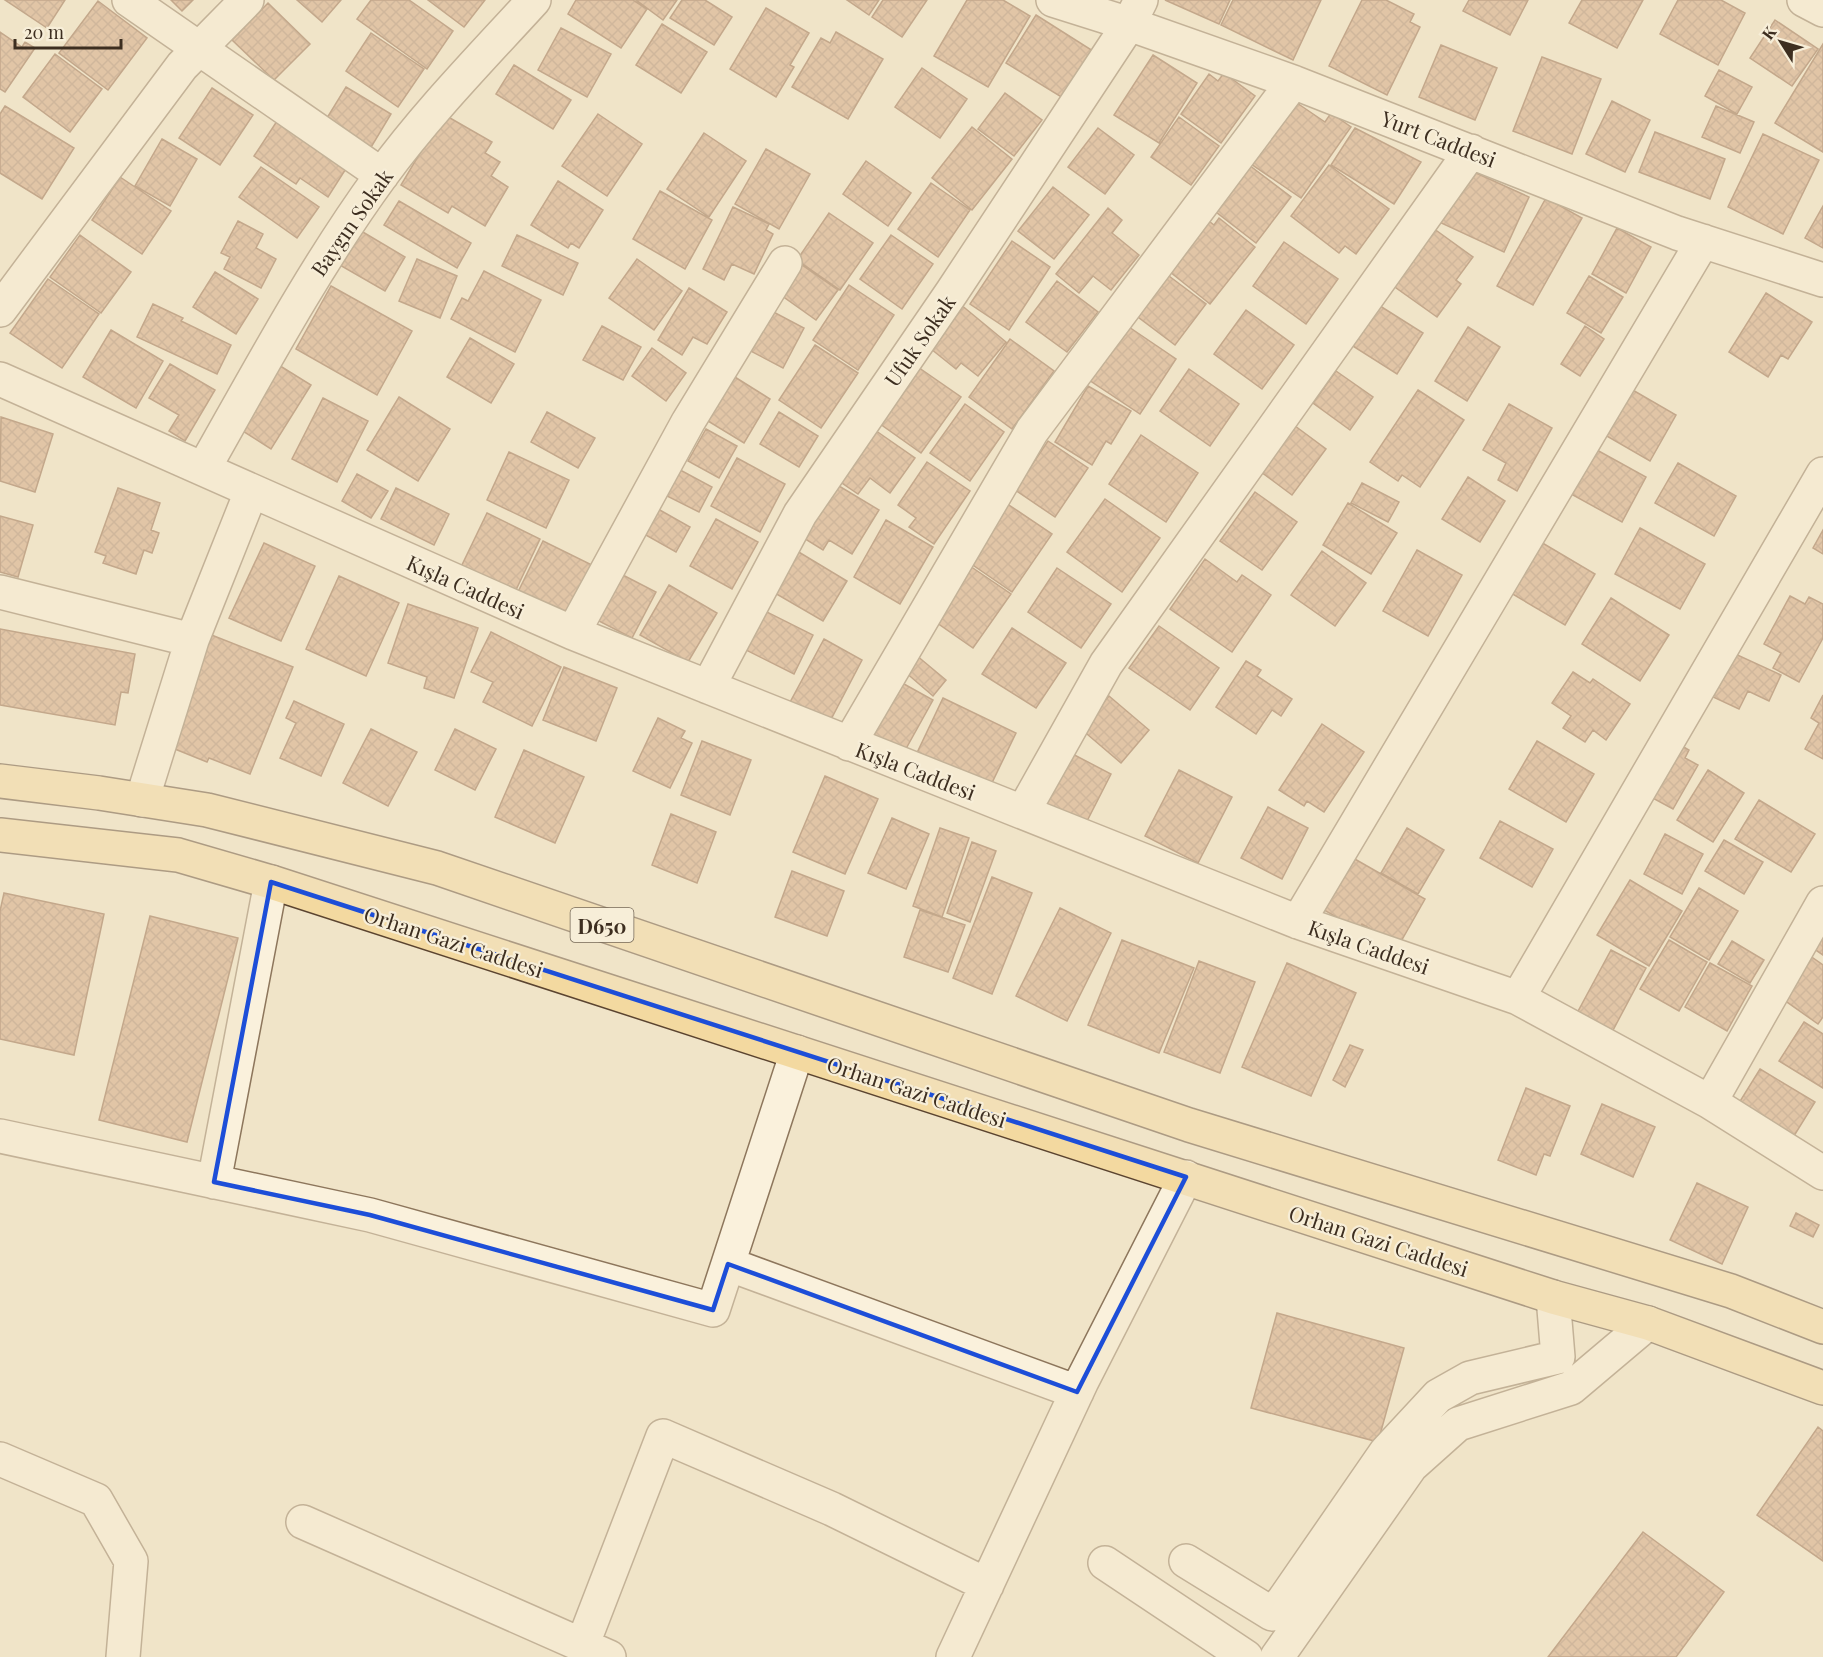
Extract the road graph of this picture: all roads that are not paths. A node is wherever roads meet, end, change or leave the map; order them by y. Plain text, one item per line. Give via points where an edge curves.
1 (129, 0) edge
2 (247, 0) edge
3 (534, 0) edge
4 (1053, 0) edge
5 (1804, 0) edge
6 (1823, 10) edge
7 (1135, 12) edge
8 (199, 49) junction
9 (1293, 81) junction
10 (1471, 151) junction
11 (382, 175) junction
12 (1702, 241) junction
13 (785, 262) dead end
14 (1823, 280) edge
15 (0, 310) edge
16 (0, 379) edge
17 (204, 468) junction
18 (1823, 474) edge
19 (251, 492) junction
20 (0, 592) edge
21 (573, 633) junction
22 (192, 640) junction
23 (708, 687) junction
24 (849, 744) junction
25 (0, 781) edge
26 (142, 800) junction
27 (1023, 812) junction
28 (0, 835) edge
29 (271, 882) junction
30 (1823, 903) edge
31 (1298, 921) junction
32 (1518, 998) junction
33 (797, 1052) junction
34 (1710, 1102) junction
35 (0, 1136) edge
36 (1823, 1173) edge
37 (1186, 1177) junction
38 (214, 1182) junction
39 (728, 1264) junction
40 (1553, 1297) junction
41 (1648, 1323) junction
42 (1823, 1326) edge
43 (1823, 1388) edge
44 (1077, 1392) junction
45 (0, 1459) edge
46 (303, 1522) dead end
47 (1186, 1561) dead end
48 (1105, 1563) dead end
49 (987, 1585) junction
50 (596, 1652) edge
51 (123, 1657) edge
52 (953, 1657) edge
53 (1246, 1657) edge
54 (1277, 1657) edge

1 - 8 street
2 - 8 street
3 - 11 street, Baygın Sokak
4 - 7 street, Yurt Caddesi
5 - 6 street
7 - 9 street, Yurt Caddesi
7 - 23 street, Ufuk Sokak via 952,292 800,514
8 - 11 street
8 - 15 street via 182,66
9 - 10 street, Yurt Caddesi
9 - 24 street via 1032,431
10 - 12 street, Yurt Caddesi
10 - 27 street via 1106,664
11 - 17 street, Baygın Sokak via 307,285
12 - 14 street, Yurt Caddesi
12 - 31 street
13 - 21 street via 688,422
16 - 17 street, Kışla Caddesi
17 - 19 street, Kışla Caddesi
18 - 32 street
19 - 21 street, Kışla Caddesi
19 - 22 street
20 - 22 street
21 - 23 street, Kışla Caddesi
22 - 26 street
23 - 24 street, Kışla Caddesi
24 - 27 street, Kışla Caddesi
25 - 26 main road, D650
26 - 42 main road, D650 via 207,810 437,868 1189,1125 1731,1291
27 - 31 street, Kışla Caddesi
28 - 29 main road, Orhan Gazi Caddesi via 178,855
29 - 33 main road, Orhan Gazi Caddesi
29 - 38 street
30 - 34 street
31 - 32 street, Kışla Caddesi
32 - 34 street, Kışla Caddesi
33 - 37 main road, Orhan Gazi Caddesi
33 - 39 street
34 - 36 street, Kışla Caddesi
35 - 38 street
37 - 40 main road, Orhan Gazi Caddesi
37 - 44 street
38 - 39 street via 370,1215 713,1310
39 - 44 street
40 - 41 main road, Orhan Gazi Caddesi
40 - 47 street via 1558,1357 1470,1378 1438,1396 1386,1452 1272,1614
41 - 43 main road, Orhan Gazi Caddesi
41 - 54 street via 1571,1388 1458,1424 1411,1466
44 - 49 street
45 - 51 street via 96,1500 131,1561
46 - 50 street
48 - 53 street
49 - 50 street via 832,1509 663,1436
49 - 52 street

